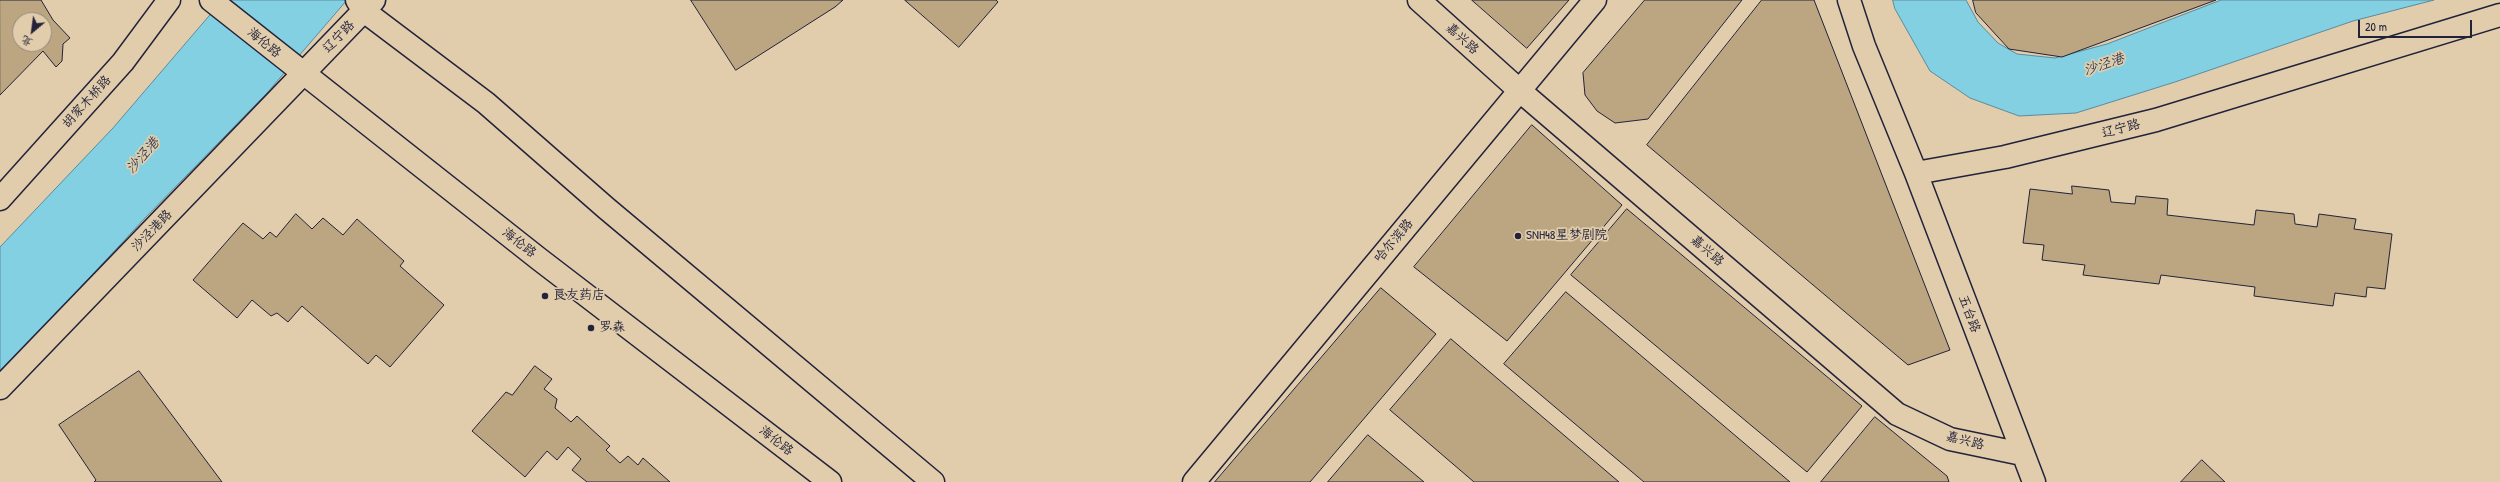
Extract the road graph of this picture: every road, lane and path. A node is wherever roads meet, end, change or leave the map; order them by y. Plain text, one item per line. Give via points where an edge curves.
1 (169, 0) edge
2 (1419, 0) edge
3 (1595, 0) edge
4 (1849, 0) edge
5 (214, 3) edge
6 (365, 4) edge
7 (2500, 15) edge
8 (304, 75) junction
9 (1519, 90) junction
10 (1916, 173) junction
11 (0, 199) edge
12 (0, 388) edge
13 (2022, 454) junction
14 (830, 482) edge
15 (933, 482) edge
16 (1194, 482) edge
17 (2034, 482) edge

1 - 11 street, 胡家木桥路 via 123,62
2 - 9 street, 嘉兴路
3 - 9 street, 哈尔滨路
4 - 10 street via 1864,46
5 - 8 street, 海伦路
6 - 8 street, 辽宁路
6 - 15 street via 486,103 606,208
7 - 10 street, 辽宁路 via 2156,120 2005,157
8 - 12 street, 沙泾港路
8 - 14 street, 海伦路
9 - 13 street, 嘉兴路 via 1897,414 1950,439
9 - 16 street, 哈尔滨路
10 - 13 street, 五台路
13 - 17 street, 五台路

